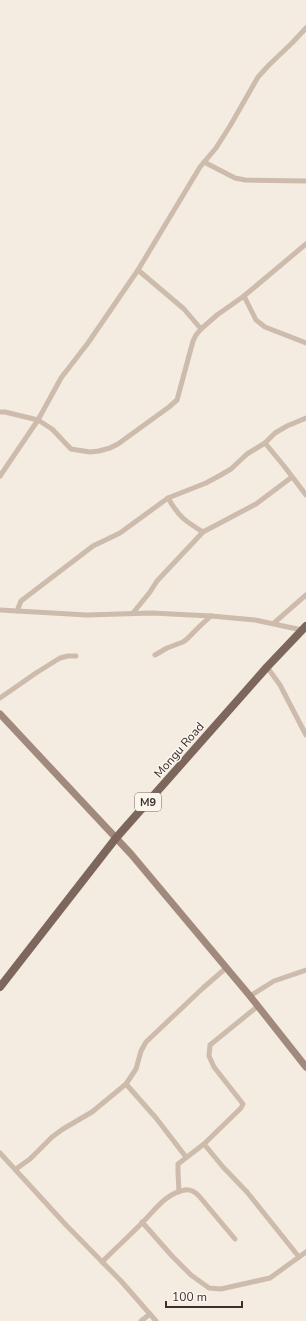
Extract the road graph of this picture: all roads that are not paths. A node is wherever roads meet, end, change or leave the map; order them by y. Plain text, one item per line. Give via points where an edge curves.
1 (306, 28) edge
2 (204, 162) junction
3 (306, 181) edge
4 (306, 244) edge
5 (138, 270) junction
6 (244, 296) junction
7 (201, 329) junction
8 (306, 343) edge
9 (0, 412) edge
10 (306, 418) edge
11 (38, 420) junction
12 (265, 443) junction
13 (0, 476) edge
14 (292, 477) junction
15 (306, 495) edge
16 (168, 498) junction
17 (203, 532) junction
18 (306, 595) edge
19 (0, 610) edge
20 (17, 611) junction
21 (133, 613) junction
22 (211, 616) junction
23 (274, 623) junction
24 (304, 628) edge
25 (155, 655) dead end
26 (76, 656) dead end
27 (267, 667) junction
28 (0, 698) edge
29 (0, 714) edge
30 (306, 735) edge
31 (116, 838) junction
32 (226, 968) junction
33 (306, 970) edge
34 (0, 987) edge
35 (250, 996) junction
36 (258, 1006) junction
37 (306, 1067) edge
38 (126, 1084) junction
39 (204, 1144) junction
40 (0, 1153) edge
41 (186, 1157) junction
42 (16, 1169) junction
43 (179, 1192) junction
44 (142, 1222) junction
45 (235, 1239) dead end
46 (306, 1252) edge
47 (299, 1257) junction
48 (102, 1262) junction
49 (150, 1314) junction
50 (140, 1321) edge
51 (156, 1321) edge

1 - 2 street via 262,71 216,148
2 - 3 street via 235,178 245,180
2 - 5 street
4 - 6 street
5 - 7 street via 184,309
5 - 11 street via 61,378
6 - 7 street
6 - 8 street via 256,320 265,328
7 - 11 street via 193,341 177,400 118,444 90,452 70,449 52,429
9 - 11 street
10 - 12 street via 281,429
11 - 13 street
12 - 14 street
12 - 16 street via 219,476
14 - 15 street
14 - 17 street via 256,504
16 - 17 street via 176,512
16 - 20 street via 120,533 80,555 21,601
17 - 21 street via 157,581
18 - 23 street
19 - 20 street
20 - 21 street via 87,615
21 - 22 street
22 - 23 street
22 - 25 street via 187,639
23 - 24 street
24 - 27 main road, Mongu Road / M9
26 - 28 street via 60,658
27 - 30 street via 280,684
27 - 31 main road, Mongu Road / M9
29 - 31 main road
31 - 32 main road
31 - 34 main road, Mongu Road / M9
32 - 35 main road
32 - 38 street via 146,1042 136,1069
33 - 35 street via 274,981
35 - 36 main road
36 - 37 main road
36 - 39 street via 210,1045 211,1062 242,1104 241,1108
38 - 41 street
38 - 42 street via 92,1112 52,1137
39 - 41 street
39 - 47 street via 247,1192
40 - 42 street
41 - 43 street via 178,1164
42 - 48 street
43 - 44 street via 156,1206
43 - 45 street via 192,1191 199,1196
44 - 47 street via 191,1275 209,1288 221,1289 270,1278
44 - 48 street
46 - 47 street
48 - 49 street
49 - 50 street
49 - 51 street

